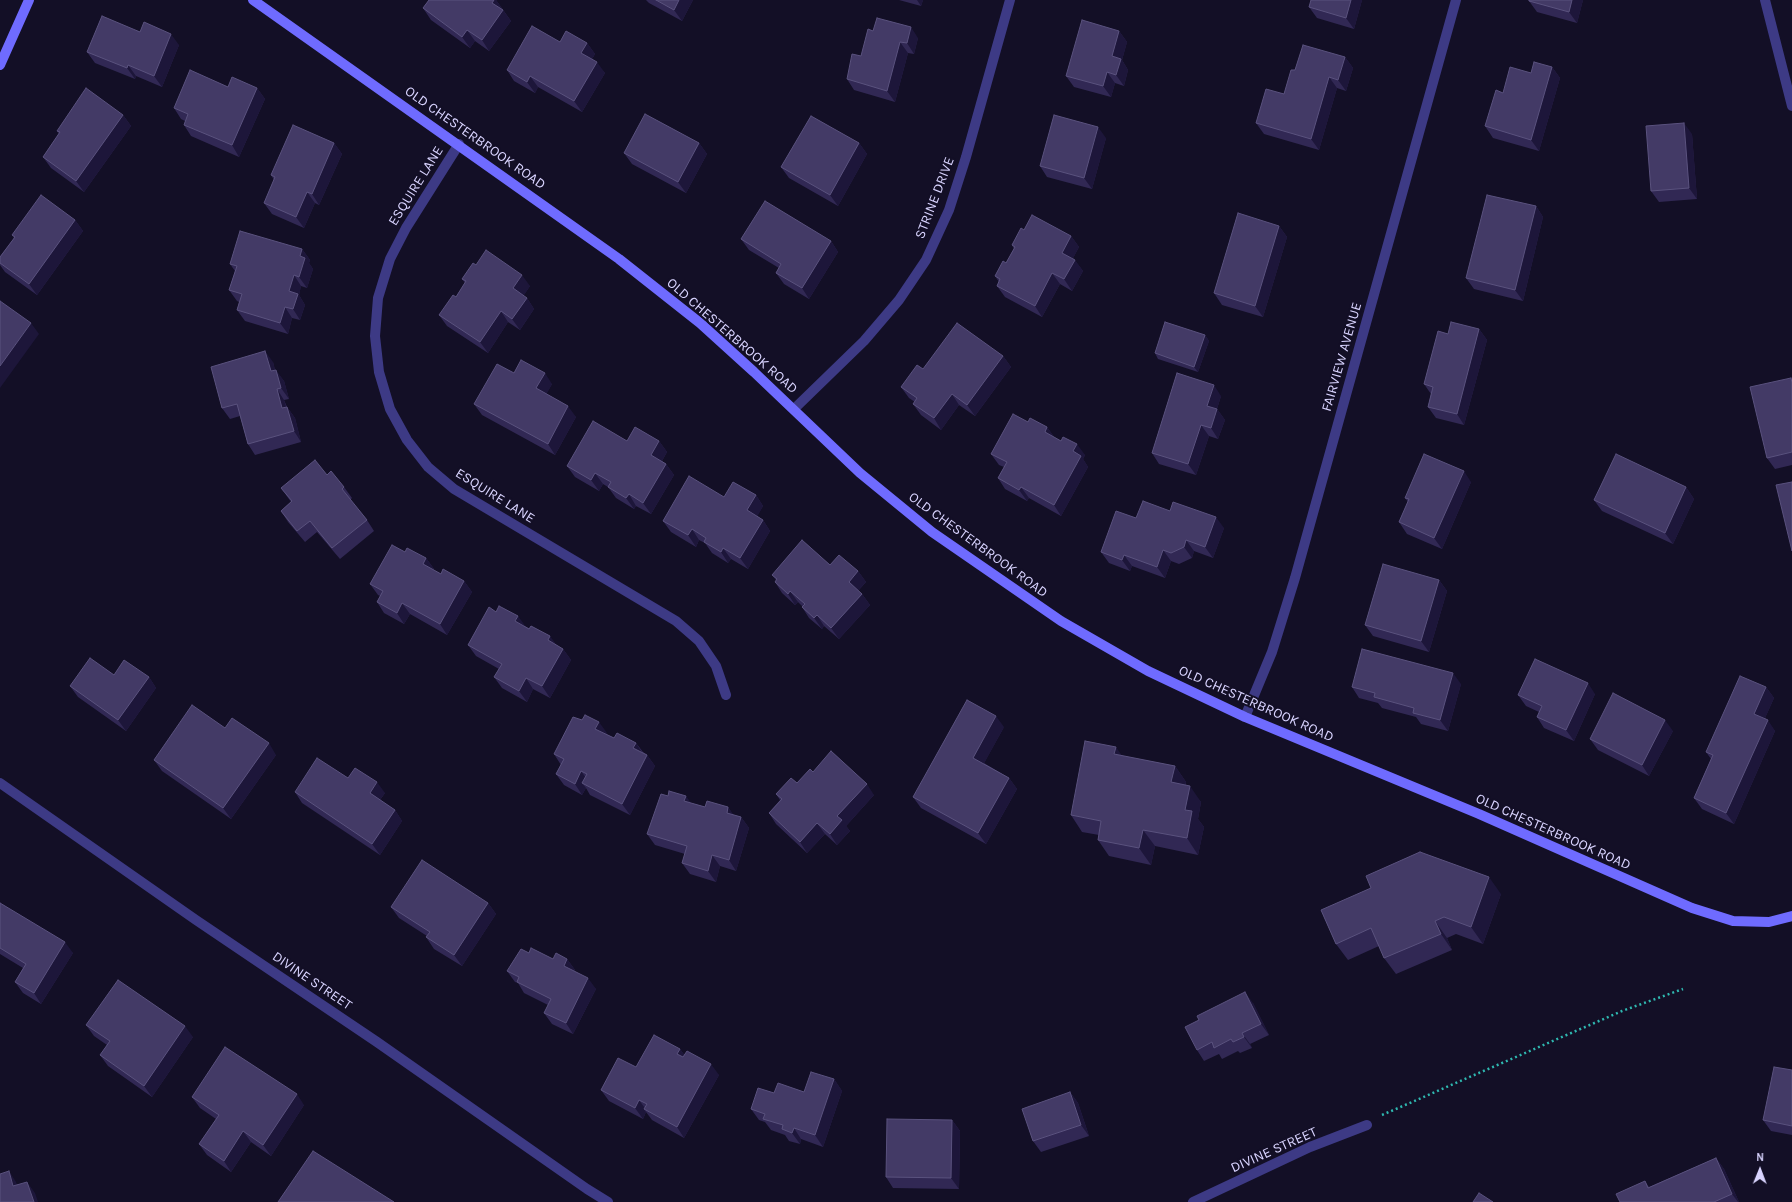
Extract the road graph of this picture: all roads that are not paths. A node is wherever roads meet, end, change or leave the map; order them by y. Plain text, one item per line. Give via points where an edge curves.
1 (29, 0) edge
2 (253, 0) edge
3 (1010, 0) edge
4 (1456, 0) edge
5 (1765, 0) edge
6 (0, 65) edge
7 (1792, 106) edge
8 (459, 144) junction
9 (794, 409) junction
10 (726, 695) dead end
11 (1245, 717) junction
12 (0, 783) edge
13 (1792, 916) edge
14 (1366, 1125) road end
15 (608, 1202) edge
16 (1193, 1202) edge

1 - 6 street
2 - 8 street, OLD CHESTERBROOK ROAD
3 - 9 street, STRINE DRIVE via 949,210 926,260 899,300 864,341
4 - 11 street, FAIRVIEW AVENUE via 1295,578 1272,652
5 - 7 street
8 - 9 street, OLD CHESTERBROOK ROAD via 626,264 700,323
8 - 10 street, ESQUIRE LANE via 406,228 390,259 378,298 375,336 379,372 390,409 407,440 428,467 454,489 676,621 699,641 716,666
9 - 11 street, OLD CHESTERBROOK ROAD via 860,473 932,532 1003,582 1061,621 1148,671
11 - 13 street, OLD CHESTERBROOK ROAD via 1479,814 1692,908 1733,921 1769,922
12 - 15 street, DIVINE STREET
14 - 16 street, DIVINE STREET via 1310,1147

